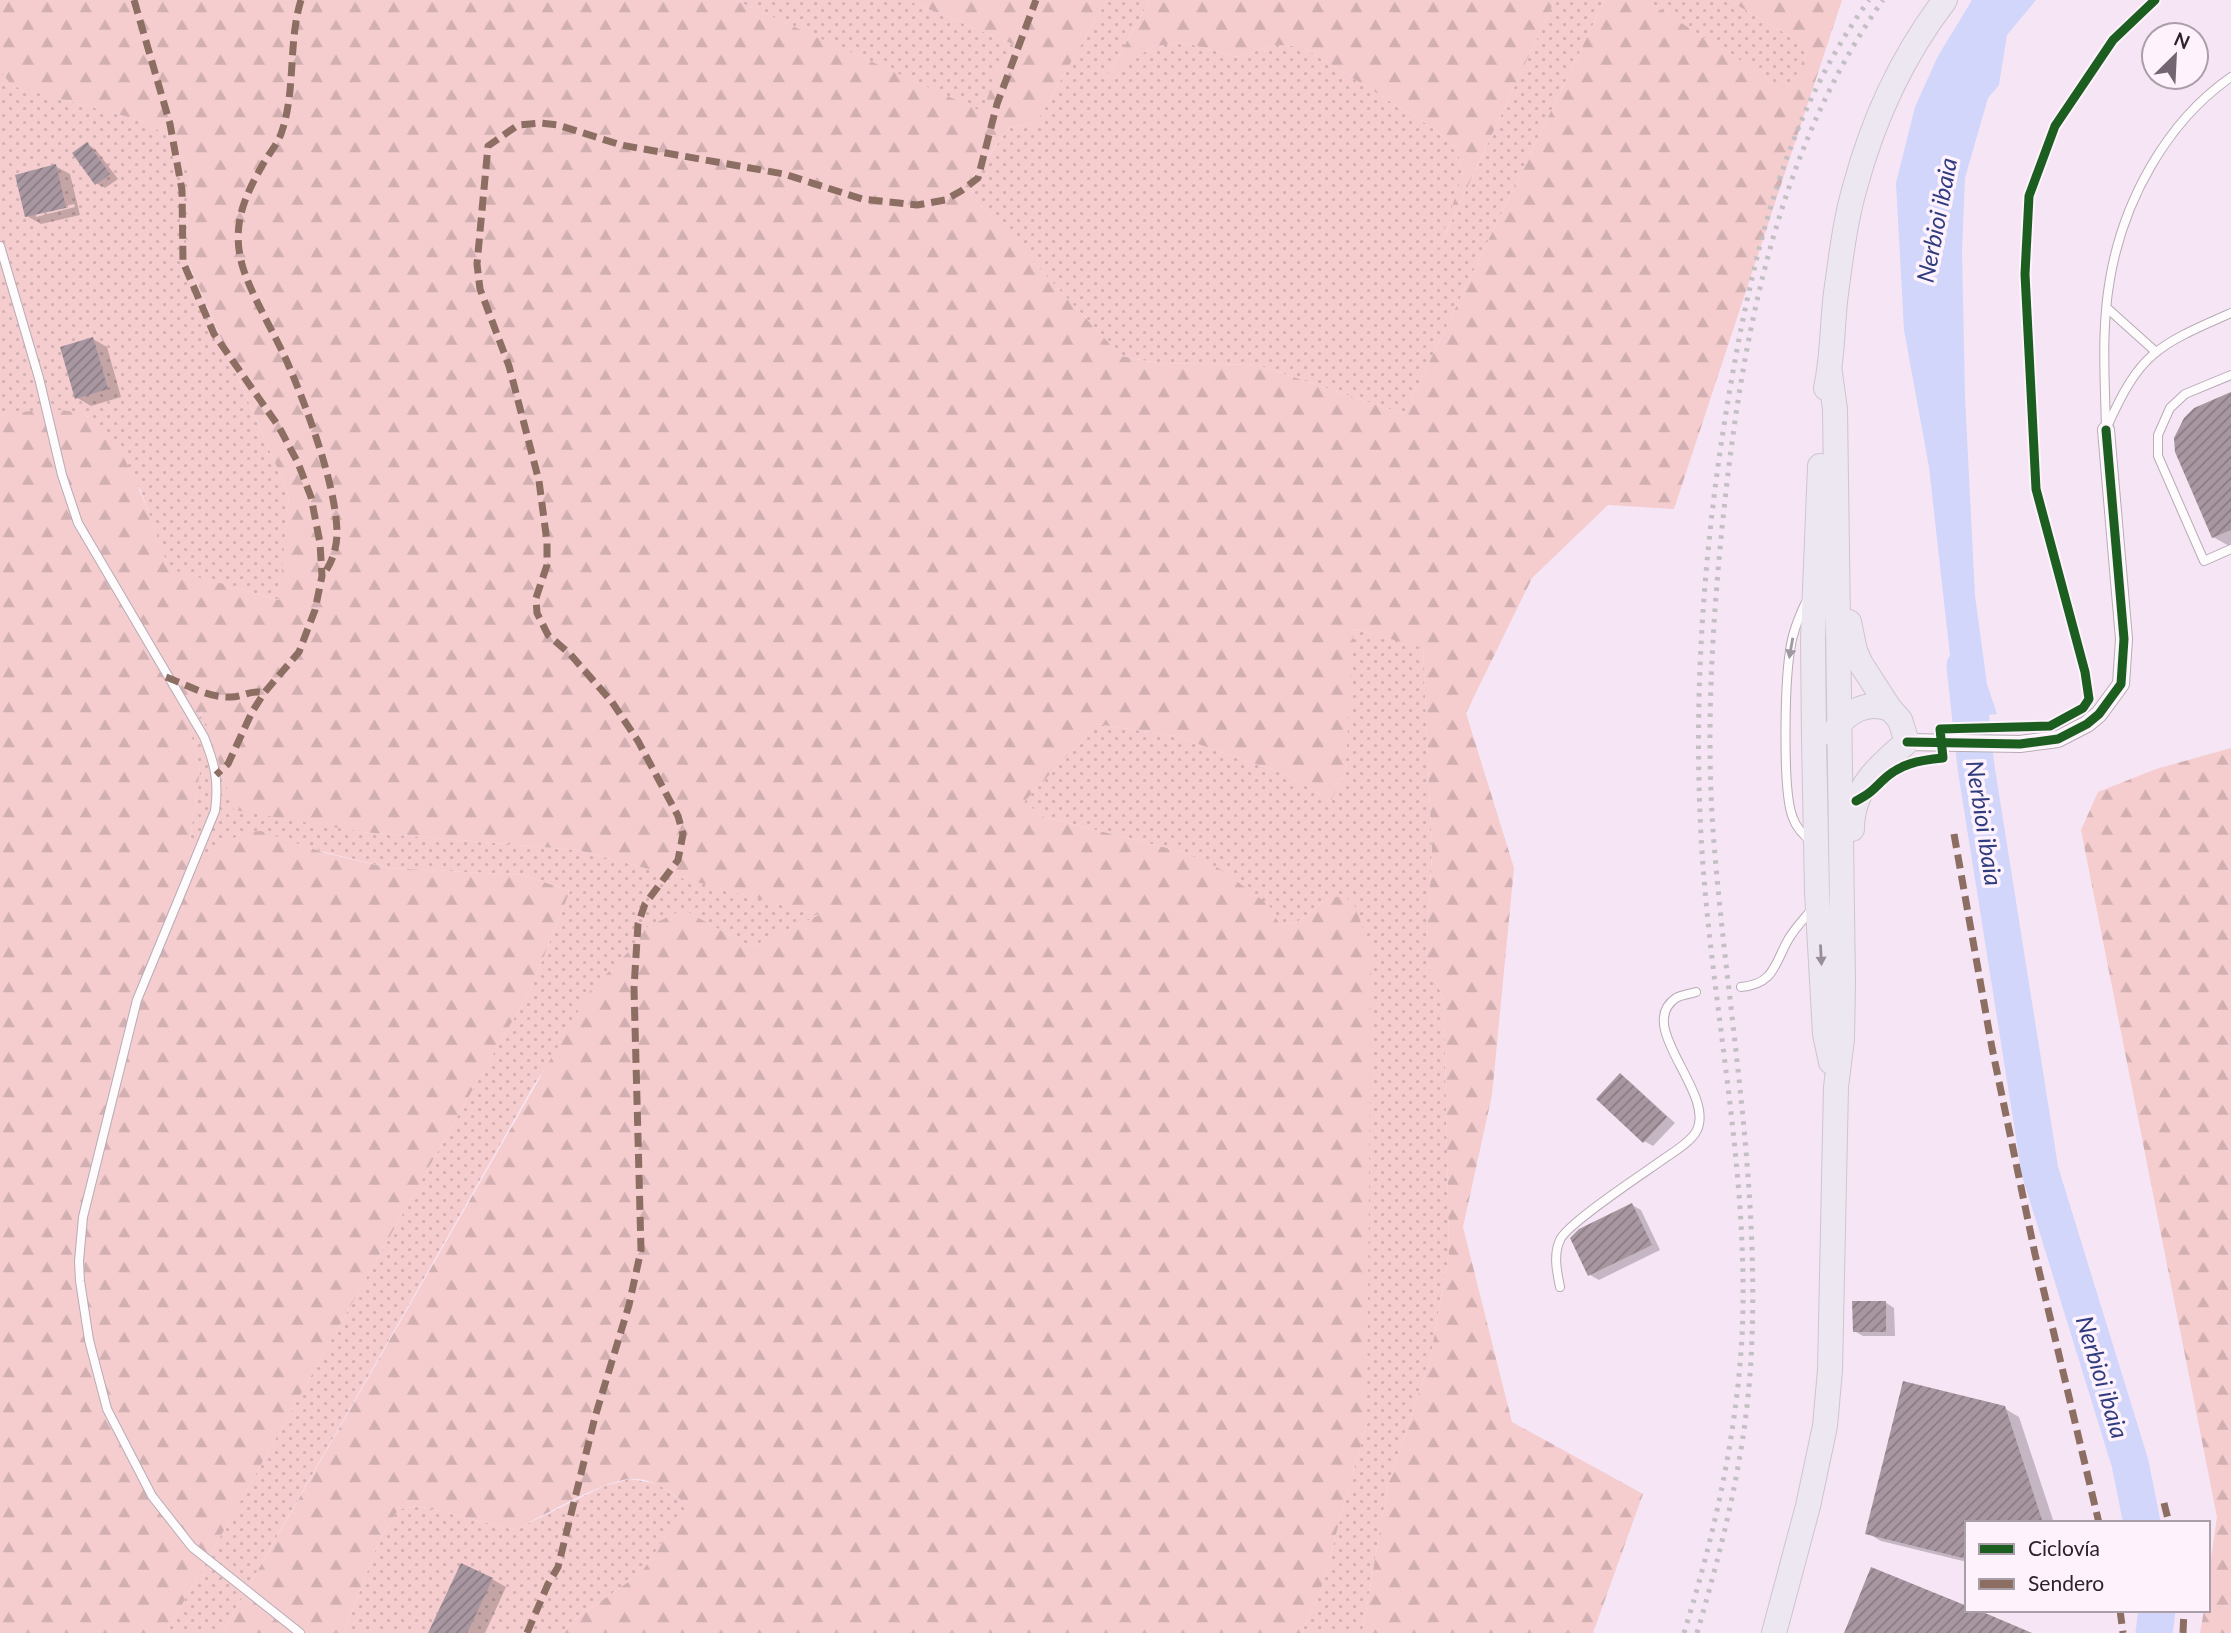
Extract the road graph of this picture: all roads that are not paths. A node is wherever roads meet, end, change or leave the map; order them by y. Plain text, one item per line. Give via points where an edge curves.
1 (1945, 0) edge
2 (2231, 76) edge
3 (0, 246) edge
4 (2107, 308) junction
5 (2231, 313) edge
6 (2156, 352) junction
7 (1830, 373) junction
8 (2231, 374) edge
9 (2106, 430) junction
10 (1835, 458) junction
11 (1816, 548) junction
12 (2231, 550) edge
13 (1890, 709) junction
14 (1837, 735) junction
15 (1898, 750) junction
16 (1817, 894) junction
17 (1843, 982) junction
18 (1741, 988) dead end
19 (1696, 992) dead end
20 (1836, 1087) junction
21 (1560, 1287) dead end
22 (300, 1633) edge
23 (1774, 1633) edge

1 - 7 main road via 1885,101 1854,188 1835,304
2 - 4 lane via 2202,100 2152,164 2116,244
3 - 22 lane via 78,523 204,737 218,785 215,811 137,1000 83,1217 79,1261 89,1340 107,1409 163,1512 192,1547
4 - 6 lane
4 - 9 lane
5 - 6 lane via 2173,338
6 - 9 lane via 2123,390
7 - 10 main road
7 - 11 main road via 1824,397
8 - 12 lane via 2185,394 2170,408 2158,435 2158,456 2204,561
9 - 15 street via 2124,639 2121,684 2099,714 2058,739
10 - 13 main road via 1845,486 1849,624 1854,651
10 - 14 main road
11 - 14 main road via 1824,582 1826,716
11 -> 16 main road
13 - 14 main road via 1879,705 1860,708
13 - 15 main road via 1900,720
14 - 15 main road via 1864,760 1875,761
14 - 16 main road via 1826,756 1826,863
14 - 17 main road
15 - 17 main road via 1871,775 1856,800 1852,825 1854,950
16 - 18 lane via 1772,972 1757,986
16 -> 20 main road via 1825,1034
17 - 20 main road
19 - 21 lane via 1675,999 1665,1012 1665,1036 1695,1094 1700,1110 1697,1131 1560,1238 1555,1258
20 - 23 main road via 1826,1412 1808,1506

